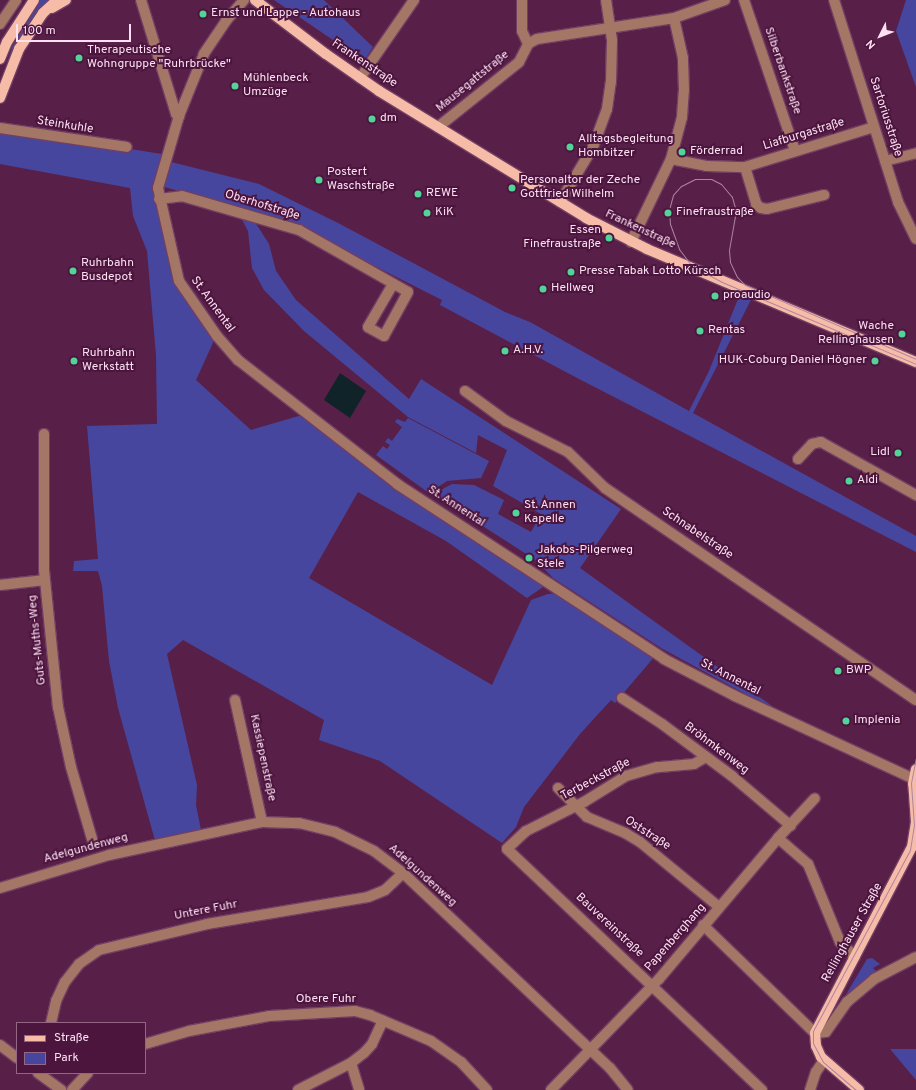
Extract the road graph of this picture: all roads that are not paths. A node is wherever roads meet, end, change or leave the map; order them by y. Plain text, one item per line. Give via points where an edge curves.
1 (16, 0) edge
2 (34, 0) edge
3 (57, 0) edge
4 (66, 0) edge
5 (141, 0) edge
6 (244, 0) edge
7 (256, 0) edge
8 (414, 0) edge
9 (522, 0) edge
10 (606, 0) edge
11 (725, 0) edge
12 (744, 0) edge
13 (834, 0) edge
14 (43, 13) junction
15 (674, 18) junction
16 (0, 24) edge
17 (610, 27) junction
18 (528, 44) junction
19 (0, 59) edge
20 (360, 78) junction
21 (0, 98) edge
22 (179, 116) junction
23 (438, 127) junction
24 (874, 127) junction
25 (0, 128) edge
26 (127, 147) dead end
27 (795, 151) junction
28 (916, 153) edge
29 (671, 159) junction
30 (885, 161) junction
31 (745, 167) junction
32 (824, 195) dead end
33 (159, 199) junction
34 (560, 202) junction
35 (916, 239) edge
36 (632, 242) junction
37 (393, 284) junction
38 (916, 362) edge
39 (465, 391) dead end
40 (44, 434) dead end
41 (798, 459) dead end
42 (916, 495) edge
43 (45, 580) junction
44 (0, 585) edge
45 (622, 698) dead end
46 (236, 700) dead end
47 (916, 700) edge
48 (706, 757) junction
49 (915, 779) edge
50 (558, 788) dead end
51 (815, 798) dead end
52 (574, 806) junction
53 (262, 822) junction
54 (791, 826) junction
55 (778, 838) junction
56 (92, 839) dead end
57 (508, 849) joint
58 (403, 873) junction
59 (0, 888) edge
60 (719, 907) junction
61 (703, 925) junction
62 (855, 957) junction
63 (916, 957) edge
64 (652, 984) junction
65 (383, 1020) junction
66 (51, 1022) edge
67 (815, 1033) junction
68 (146, 1044) edge
69 (0, 1045) edge
70 (590, 1048) junction
71 (0, 1051) edge
72 (14, 1056) edge
73 (824, 1060) junction
74 (351, 1063) junction
75 (41, 1074) edge
76 (87, 1074) edge
77 (61, 1090) edge
78 (72, 1090) edge
79 (298, 1090) edge
80 (359, 1090) edge
81 (487, 1090) edge
82 (551, 1090) edge
83 (628, 1090) edge
84 (762, 1090) edge
85 (810, 1090) edge
86 (859, 1090) edge

1 - 16 street
2 - 19 main road via 7,42
3 - 14 main road
4 - 14 main road
5 - 22 street via 176,114
6 - 22 street, St. Annental via 204,54
7 - 20 main road, Frankenstraße
8 - 20 street
9 - 18 street via 522,31
10 - 17 street
11 - 15 street
12 - 27 street, Silberbankstraße
13 - 24 street, Sartoriusstraße
14 - 21 main road via 18,49
15 - 17 street
15 - 29 street via 682,58 684,90 682,117
17 - 18 street via 546,36
17 - 34 street via 612,67 607,109 593,147
18 - 23 street, Mausegattstraße via 519,62
20 - 23 main road, Frankenstraße
22 - 33 street, St. Annental via 159,180
23 - 34 main road, Frankenstraße
24 - 27 street, Liafburgastraße
24 - 30 street, Sartoriusstraße
25 - 26 street, Steinkuhle
27 - 31 street, Liafburgastraße
28 - 30 street
29 - 31 street, Liafburgastraße via 707,166
29 - 36 street
30 - 35 street, Sartoriusstraße via 901,209
31 - 32 street via 756,204 761,208 767,209
33 - 37 street, Oberhofstraße via 182,196 299,230
33 - 49 street, St. Annental via 174,270 185,293 238,360 302,411 425,502 664,659 735,696
34 - 36 main road, Frankenstraße
36 - 38 main road, Frankenstraße
37 - 37 street, Oberhofstraße via 408,292 384,336 368,327
39 - 47 street, Schnabelstraße via 506,421 568,452 605,488
40 - 43 street, Guts-Muths-Weg
41 - 42 street via 812,444 821,442
43 - 44 street
43 - 56 street, Guts-Muths-Weg via 58,707 71,767
45 - 48 street, Bröhmkenweg
46 - 53 street, Kassiepenstraße
48 - 52 street, Terbeckstraße via 688,765 640,771
48 - 54 street, Bröhmkenweg
49 - 62 main road, Rellinghauser Straße via 916,823 912,848
50 - 52 street, Oststraße
51 - 54 street, Papenberghang
52 - 57 street, Terbeckstraße via 526,831
52 - 60 street, Oststraße via 587,817 640,842
53 - 58 street, Adelgundenweg via 299,823 335,832 374,851
53 - 59 street, Adelgundenweg via 109,854
54 - 55 street, Papenberghang
55 - 60 street, Papenberghang
55 - 62 street via 808,864 840,942
57 - 64 street, Bauvereinstraße
58 - 66 street, Untere Fuhr via 385,890 368,897 207,924 99,950 79,964 65,982 56,1001
58 - 70 street, Adelgundenweg
60 - 61 street, Papenberghang
61 - 64 street, Papenberghang
61 - 67 street
62 - 67 main road, Rellinghauser Straße via 821,1017
63 - 67 street via 874,980 847,1002 826,1032
64 - 70 street, Papenberghang
64 - 84 street, Bauvereinstraße
65 - 68 street, Obere Fuhr via 355,1011 290,1014 223,1023
65 - 74 street via 372,1044
65 - 81 street, Obere Fuhr via 420,1035 445,1050 461,1062
67 - 73 main road via 816,1046
69 - 72 street
70 - 82 street, Papenberghang
70 - 83 street, Adelgundenweg
71 - 72 street
73 - 85 street via 816,1072
73 - 86 main road
74 - 79 street
74 - 80 street
75 - 77 street
76 - 78 street

